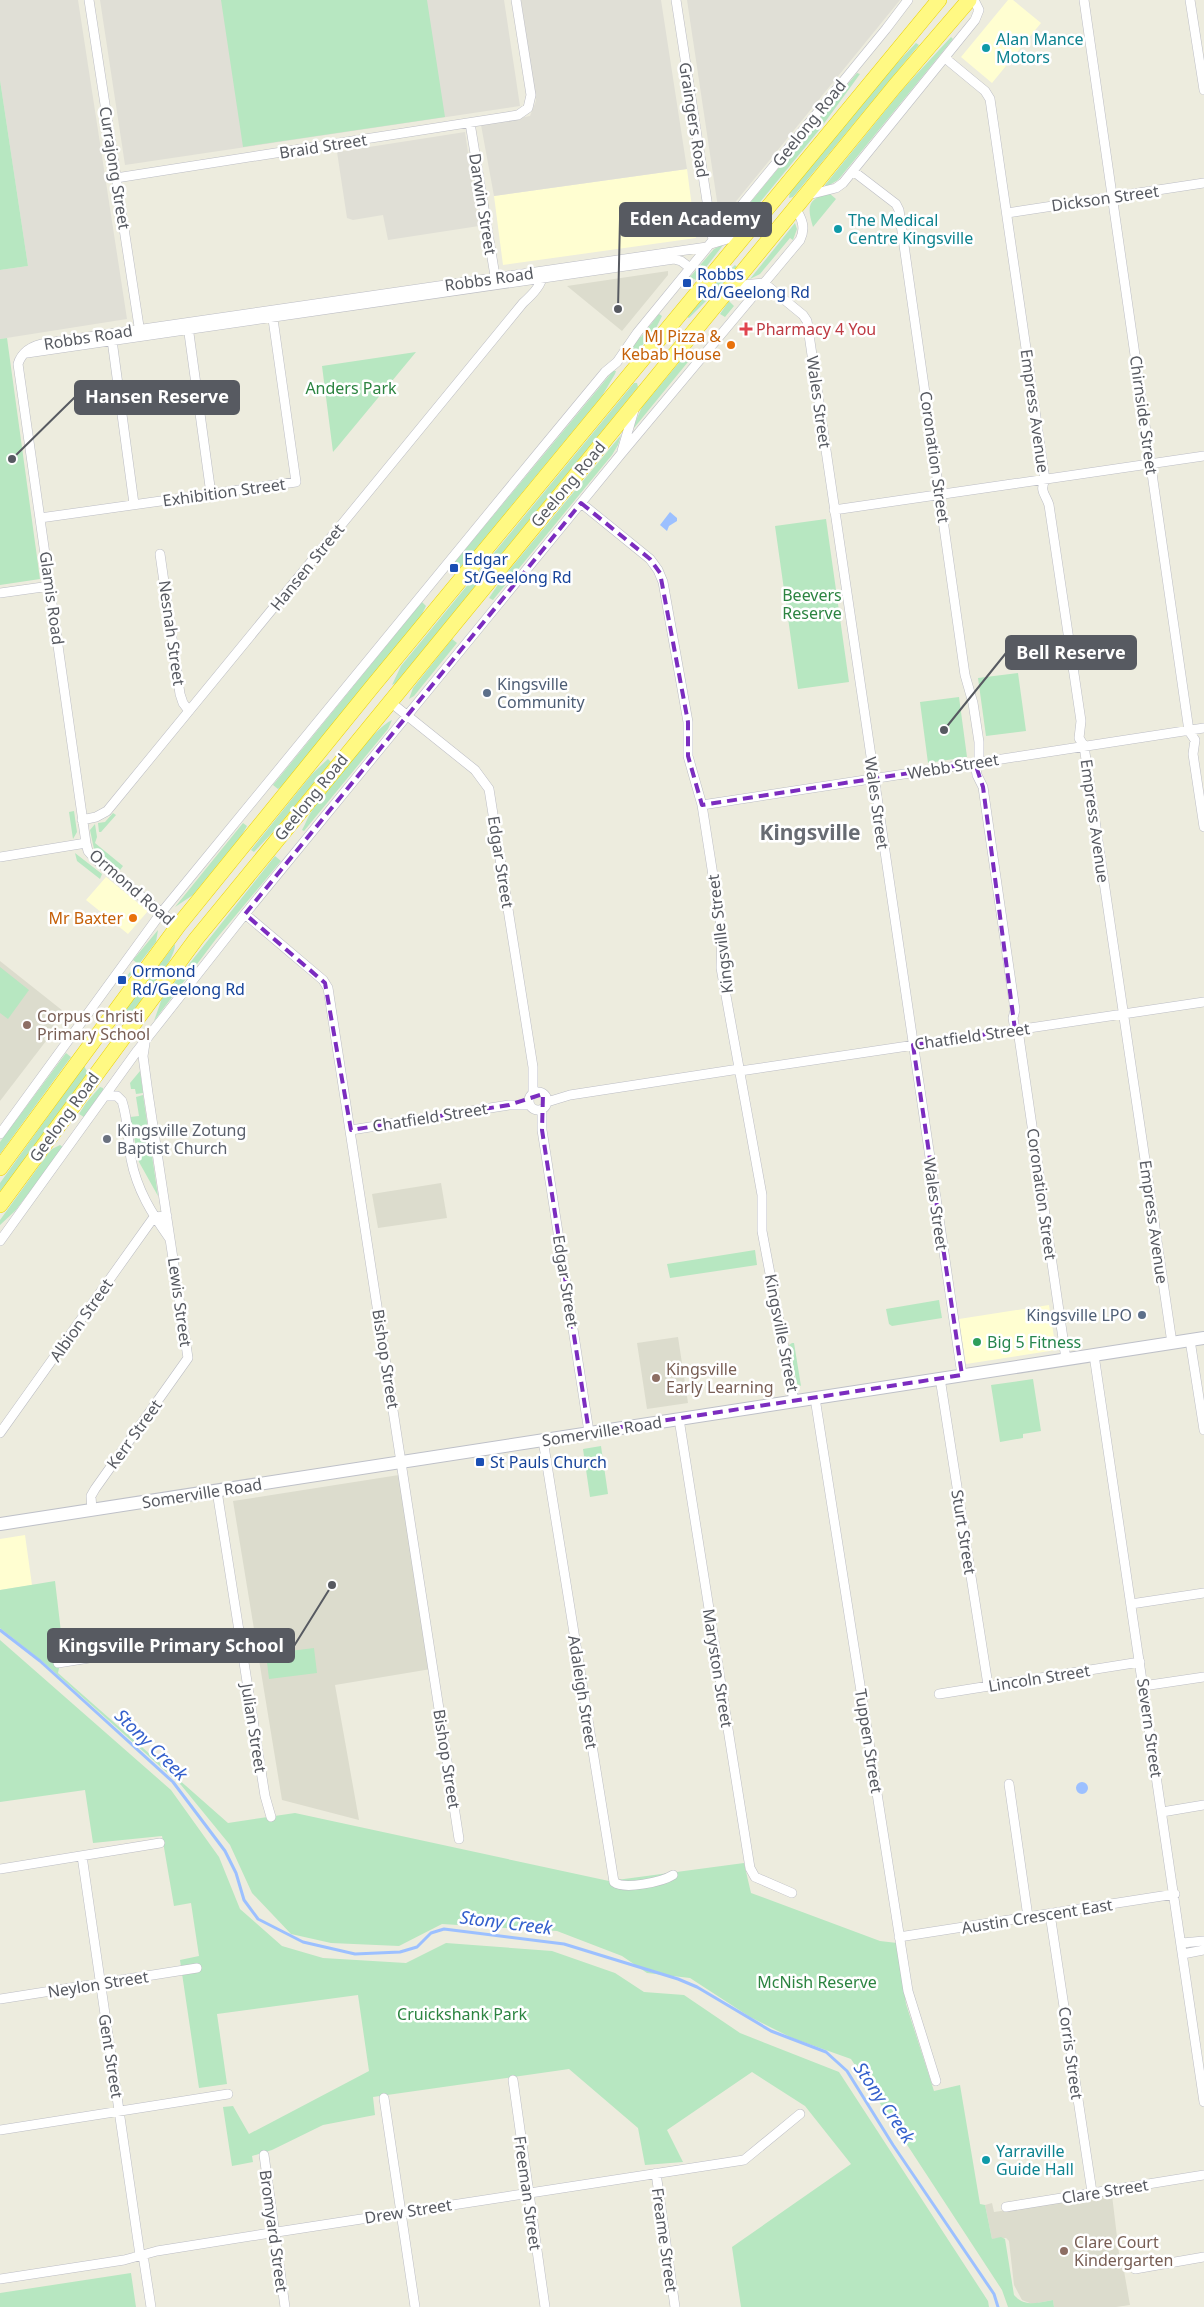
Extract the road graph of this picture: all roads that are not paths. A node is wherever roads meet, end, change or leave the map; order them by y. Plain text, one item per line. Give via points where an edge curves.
1 (89, 0) edge
2 (516, 0) edge
3 (676, 0) edge
4 (908, 0) edge
5 (939, 0) edge
6 (969, 0) edge
7 (974, 0) edge
8 (1084, 0) edge
9 (1190, 0) edge
10 (945, 58) junction
11 (1204, 90) edge
12 (470, 122) junction
13 (853, 171) junction
14 (116, 178) junction
15 (1204, 184) edge
16 (1111, 197) junction
17 (799, 203) junction
18 (767, 208) junction
19 (1007, 213) junction
20 (746, 233) junction
21 (709, 244) junction
22 (689, 268) junction
23 (543, 275) junction
24 (530, 277) junction
25 (496, 282) junction
26 (764, 283) junction
27 (731, 286) junction
28 (523, 303) junction
29 (273, 313) junction
30 (188, 326) junction
31 (140, 333) junction
32 (112, 340) junction
33 (624, 351) junction
34 (22, 355) junction
35 (657, 376) junction
36 (627, 377) junction
37 (637, 400) junction
38 (621, 454) junction
39 (1204, 456) edge
40 (1151, 464) junction
41 (1046, 480) junction
42 (212, 494) junction
43 (941, 495) junction
44 (582, 503) junction
45 (134, 504) junction
46 (834, 510) junction
47 (40, 518) junction
48 (160, 554) dead end
49 (50, 586) junction
50 (0, 593) edge
51 (372, 687) junction
52 (390, 701) junction
53 (189, 711) junction
54 (407, 715) junction
55 (1204, 728) edge
56 (1189, 730) junction
57 (1084, 746) junction
58 (977, 763) junction
59 (873, 778) junction
60 (702, 805) junction
61 (82, 820) junction
62 (1204, 827) edge
63 (86, 844) junction
64 (0, 857) edge
65 (161, 913) junction
66 (245, 914) junction
67 (178, 926) junction
68 (196, 939) junction
69 (1204, 1002) edge
70 (1124, 1014) junction
71 (1016, 1030) junction
72 (145, 1043) junction
73 (913, 1045) junction
74 (740, 1070) junction
75 (106, 1096) junction
76 (538, 1101) junction
77 (351, 1130) junction
78 (0, 1134) edge
79 (0, 1168) edge
80 (0, 1204) edge
81 (166, 1216) junction
82 (154, 1217) junction
83 (12, 1224) junction
84 (0, 1231) edge
85 (0, 1241) edge
86 (171, 1242) junction
87 (1204, 1338) edge
88 (1190, 1340) junction
89 (1172, 1343) junction
90 (1094, 1355) junction
91 (1066, 1359) junction
92 (187, 1362) joint
93 (962, 1375) junction
94 (940, 1378) junction
95 (815, 1398) junction
96 (794, 1401) junction
97 (679, 1419) junction
98 (1204, 1430) edge
99 (589, 1432) junction
100 (0, 1433) edge
101 (543, 1440) junction
102 (401, 1462) junction
103 (217, 1491) junction
104 (92, 1510) junction
105 (0, 1524) edge
106 (1204, 1593) edge
107 (1132, 1604) junction
108 (240, 1634) junction
109 (1140, 1662) junction
110 (58, 1663) dead end
111 (1204, 1677) edge
112 (988, 1686) junction
113 (1144, 1686) junction
114 (938, 1694) dead end
115 (1009, 1784) dead end
116 (1204, 1805) edge
117 (1162, 1812) junction
118 (271, 1817) dead end
119 (459, 1840) dead end
120 (160, 1843) dead end
121 (82, 1856) junction
122 (0, 1868) edge
123 (673, 1875) dead end
124 (792, 1893) dead end
125 (1175, 1894) junction
126 (1050, 1914) junction
127 (1028, 1917) junction
128 (900, 1937) junction
129 (1204, 1941) edge
130 (1182, 1943) junction
131 (1204, 1950) edge
132 (1183, 1954) junction
133 (197, 1968) dead end
134 (100, 1984) junction
135 (0, 2000) edge
136 (513, 2080) dead end
137 (936, 2081) dead end
138 (228, 2094) dead end
139 (384, 2098) dead end
140 (1204, 2102) edge
141 (119, 2111) junction
142 (800, 2114) dead end
143 (0, 2130) edge
144 (264, 2155) dead end
145 (656, 2173) junction
146 (1204, 2175) edge
147 (1092, 2192) junction
148 (528, 2193) junction
149 (1006, 2207) dead end
150 (401, 2213) junction
151 (274, 2232) junction
152 (142, 2255) junction
153 (1203, 2258) edge
154 (1135, 2269) dead end
155 (0, 2279) edge
156 (150, 2307) edge
157 (285, 2307) edge
158 (415, 2307) edge
159 (545, 2307) edge
160 (675, 2307) edge

1 - 14 street, Currajong Street
2 - 12 street, Braid Street via 531,94 528,108 518,115
3 - 21 street, Graingers Road
4 - 21 street, Geelong Road
5 - 18 highway, Geelong Road
6 - 17 highway, Geelong Road
7 - 10 street via 979,8 976,18
8 - 16 street, Chirnside Street
9 - 11 street
10 - 13 street
10 - 19 street, Empress Avenue via 990,97
12 - 14 street, Braid Street
12 - 25 street, Darwin Street
13 - 17 street via 838,187 819,191
13 - 43 street, Coronation Street via 896,204 899,210
14 - 31 street, Currajong Street
15 - 16 street, Dickson Street
16 - 19 street, Dickson Street
16 - 40 street, Chirnside Street
17 - 18 highway
17 - 26 street, Geelong Road via 802,236
17 - 27 highway, Geelong Road
18 - 20 highway, Geelong Road
19 - 41 street, Empress Avenue
20 - 21 street
20 - 36 highway, Geelong Road
21 - 22 street, Geelong Road
21 - 23 street, Robbs Road
22 - 23 street, Robbs Road via 674,259
22 - 33 street, Geelong Road
23 - 24 street, Robbs Road
23 - 28 street, Hansen Street via 535,292
24 - 25 street, Robbs Road
24 - 28 street, Hansen Street
25 - 29 street, Robbs Road
26 - 27 street
26 - 38 street, Geelong Road
26 - 46 street, Wales Street via 807,320
27 - 35 highway, Geelong Road
28 - 53 street, Hansen Street
29 - 30 street, Robbs Road
29 - 42 street, Exhibition Street via 296,482
30 - 31 street, Robbs Road
30 - 42 street
31 - 32 street, Robbs Road
31 - 34 street, Robbs Road via 38,344
32 - 34 street, Robbs Road
32 - 45 street
33 - 36 street via 623,367
33 - 65 street, Geelong Road
34 - 47 street, Glamis Road via 18,364
35 - 36 highway
35 - 37 highway, Geelong Road
36 - 51 highway, Geelong Road
37 - 38 street, Geelong Road
37 - 52 highway, Geelong Road
38 - 44 street, Geelong Road
39 - 40 street
40 - 41 street
40 - 56 street, Chirnside Street
41 - 43 street
41 - 57 street, Empress Avenue via 1042,491 1049,506 1081,721 1079,738
42 - 45 street, Exhibition Street
43 - 46 street
43 - 58 street, Coronation Street via 965,675 978,732
44 - 54 street, Geelong Road
44 - 60 street, Kingsville Street via 646,556 660,573 688,722 688,756
45 - 47 street, Exhibition Street
46 - 59 street, Wales Street
47 - 49 street, Glamis Road
48 - 53 street, Nesnah Street via 180,694
49 - 50 street
49 - 61 street, Glamis Road
51 - 52 highway
51 - 67 highway, Geelong Road
52 - 54 street, Edgar Street
52 - 68 highway, Geelong Road
53 - 61 street, Hansen Street via 107,811
54 - 66 street, Geelong Road
54 - 76 street, Edgar Street via 475,770 491,793
55 - 56 street, Webb Street
56 - 57 street, Webb Street
56 - 62 street, Chirnside Street via 1196,740 1193,754
57 - 58 street, Webb Street
57 - 70 street, Empress Avenue
58 - 59 street, Webb Street
58 - 71 street, Coronation Street via 976,774 983,787
59 - 60 street, Webb Street
59 - 73 street, Wales Street
60 - 74 street, Kingsville Street via 723,937 721,968
61 - 63 street, Glamis Road
63 - 64 street, Ormond Road
63 - 65 street, Ormond Road via 92,857
65 - 67 street, Ormond Road
65 - 78 street, Geelong Road
66 - 72 street, Geelong Road
66 - 77 street, Bishop Street via 325,983
67 - 68 highway
67 - 79 highway, Geelong Road
68 - 80 highway, Geelong Road
69 - 70 street, Chatfield Street
70 - 71 street, Chatfield Street
70 - 89 street, Empress Avenue
71 - 73 street, Chatfield Street
71 - 91 street, Coronation Street
72 - 75 street, Geelong Road
72 - 81 street, Lewis Street via 143,1056
73 - 74 street, Chatfield Street
73 - 93 street, Wales Street
74 - 76 street, Chatfield Street
74 - 96 street, Kingsville Street via 762,1195 762,1231
75 - 82 street, Lewis Street via 117,1096 122,1102 132,1164 145,1203
75 - 83 street, Geelong Road
76 - 77 street, Chatfield Street
76 - 99 street, Edgar Street
77 - 102 street, Bishop Street
81 - 82 street
81 - 86 street, Lewis Street
82 - 86 street, Lewis Street
82 - 100 street, Albion Street
83 - 84 street
83 - 85 street, Geelong Road
86 - 92 street, Lewis Street
87 - 88 main road, Somerville Road
88 - 89 main road, Somerville Road
88 - 98 street
89 - 90 main road, Somerville Road
90 - 91 main road, Somerville Road
90 - 107 street, Severn Street
91 - 93 main road, Somerville Road
92 - 104 street, Kerr Street via 95,1489
93 - 94 main road, Somerville Road
94 - 95 main road, Somerville Road
94 - 112 street, Sturt Street
95 - 96 main road, Somerville Road
95 - 128 street, Tuppen Street
96 - 97 main road, Somerville Road
97 - 99 main road, Somerville Road
97 - 124 street, Maryston Street via 750,1868 756,1877
99 - 101 main road, Somerville Road
101 - 102 main road, Somerville Road
101 - 123 street, Adaleigh Street via 612,1877 616,1884 623,1886
102 - 103 main road, Somerville Road
102 - 119 street, Bishop Street
103 - 104 main road, Somerville Road
103 - 108 street, Julian Street
104 - 105 main road, Somerville Road
106 - 107 street
107 - 109 street, Severn Street
108 - 110 street
108 - 118 street, Julian Street
109 - 112 street, Lincoln Street
109 - 113 street, Severn Street
111 - 113 street
112 - 114 street, Lincoln Street
113 - 117 street, Severn Street
115 - 127 street
116 - 117 street
117 - 125 street, Severn Street
120 - 121 street
121 - 122 street
121 - 134 street, Gent Street
125 - 126 street, Austin Crescent East
125 - 130 street, Severn Street
126 - 127 street, Austin Crescent East
126 - 147 street, Corris Street
127 - 128 street, Austin Crescent East
128 - 137 street, Tuppen Street via 910,2002
129 - 130 street
130 - 132 street, Severn Street
131 - 132 street
132 - 140 street, Severn Street
133 - 134 street, Neylon Street
134 - 135 street, Neylon Street
134 - 141 street, Gent Street
136 - 148 street, Freeman Street
138 - 141 street
139 - 150 street
141 - 143 street
141 - 152 street, Gent Street
142 - 145 street, Drew Street via 744,2160
144 - 151 street, Bromyard Street
145 - 148 street, Drew Street
145 - 160 street, Freame Street
146 - 147 street, Clare Street
147 - 149 street, Clare Street
148 - 150 street, Drew Street
148 - 159 street, Freeman Street
150 - 151 street, Drew Street
150 - 158 street
151 - 152 street, Drew Street
151 - 157 street, Bromyard Street
152 - 155 street, Drew Street
152 - 156 street, Gent Street
153 - 154 street

